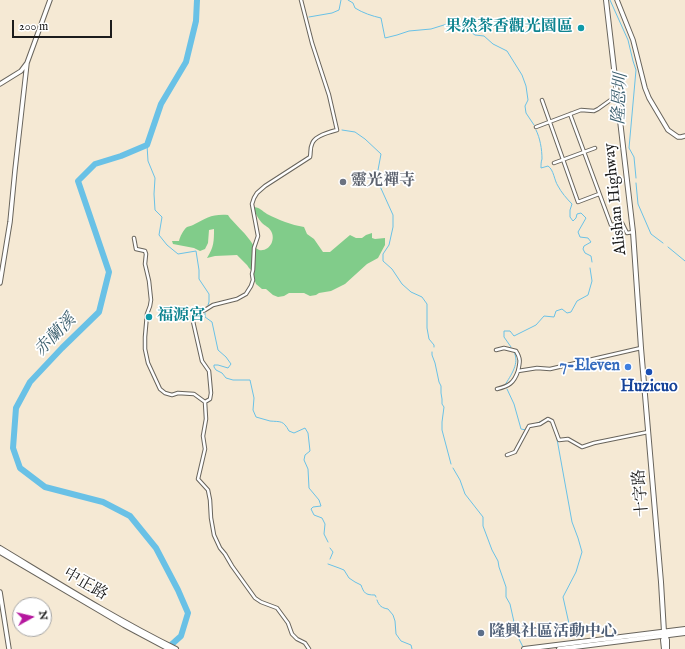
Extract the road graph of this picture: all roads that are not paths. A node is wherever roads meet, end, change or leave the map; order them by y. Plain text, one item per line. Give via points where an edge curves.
1 (50, 0) edge
2 (301, 0) edge
3 (606, 0) edge
4 (617, 0) edge
5 (27, 63) junction
6 (0, 84) edge
7 (617, 99) junction
8 (542, 100) dead end
9 (570, 114) junction
10 (550, 122) junction
11 (536, 127) dead end
12 (685, 136) edge
13 (594, 148) dead end
14 (584, 152) junction
15 (563, 160) junction
16 (554, 163) dead end
17 (599, 194) junction
18 (633, 232) junction
19 (134, 238) dead end
20 (0, 283) edge
21 (641, 348) junction
22 (496, 350) dead end
23 (518, 371) junction
24 (496, 389) dead end
25 (205, 402) junction
26 (648, 432) junction
27 (507, 455) dead end
28 (0, 548) edge
29 (0, 552) edge
30 (0, 592) edge
31 (685, 629) edge
32 (685, 633) edge
33 (665, 634) junction
34 (158, 642) junction
35 (9, 649) edge
36 (170, 649) edge
37 (176, 649) edge
38 (308, 649) edge
39 (524, 649) edge
40 (559, 649) edge
41 (664, 649) edge
42 (667, 649) edge

1 - 5 street
2 - 25 street via 337,130 325,133 313,141 310,156 265,186 254,198 252,204 258,236 254,248 253,280 246,294 192,317 202,361 210,372 211,393 210,399
3 - 7 main road, Alishan Highway
4 - 12 street via 633,40 649,98 668,130 678,137
5 - 6 street via 20,71
5 - 20 street via 10,222
7 - 9 street via 594,111 581,110
7 - 18 main road, Alishan Highway
8 - 10 street
9 - 10 street
9 - 14 street
10 - 11 street
10 - 15 street
13 - 14 street
14 - 15 street
14 - 17 street
15 - 16 street
15 - 17 street via 578,202
17 - 18 street via 611,225 622,223 627,232
18 - 21 main road, Alishan Highway
19 - 25 street via 136,249 145,251 146,254 145,264 151,300 145,337 148,363 160,389 165,393 194,394
21 - 23 street via 550,369
21 - 26 main road, 十字路
22 - 23 street via 516,350 520,356
23 - 24 street via 515,379 509,384
25 - 38 street via 205,449 198,479 208,490 215,540 255,598 277,608 288,623 292,634 305,643
26 - 27 street via 582,447 568,439 560,440 552,421 548,419 529,426 515,452
26 - 33 main road, 十字路
28 - 34 main road, 中正路
29 - 34 main road, 中正路 via 78,599
30 - 35 street
31 - 33 main road
32 - 33 main road
33 - 39 main road
33 - 40 main road
33 - 41 main road, 十字路
33 - 42 main road, 十字路
34 - 36 main road
34 - 37 main road

